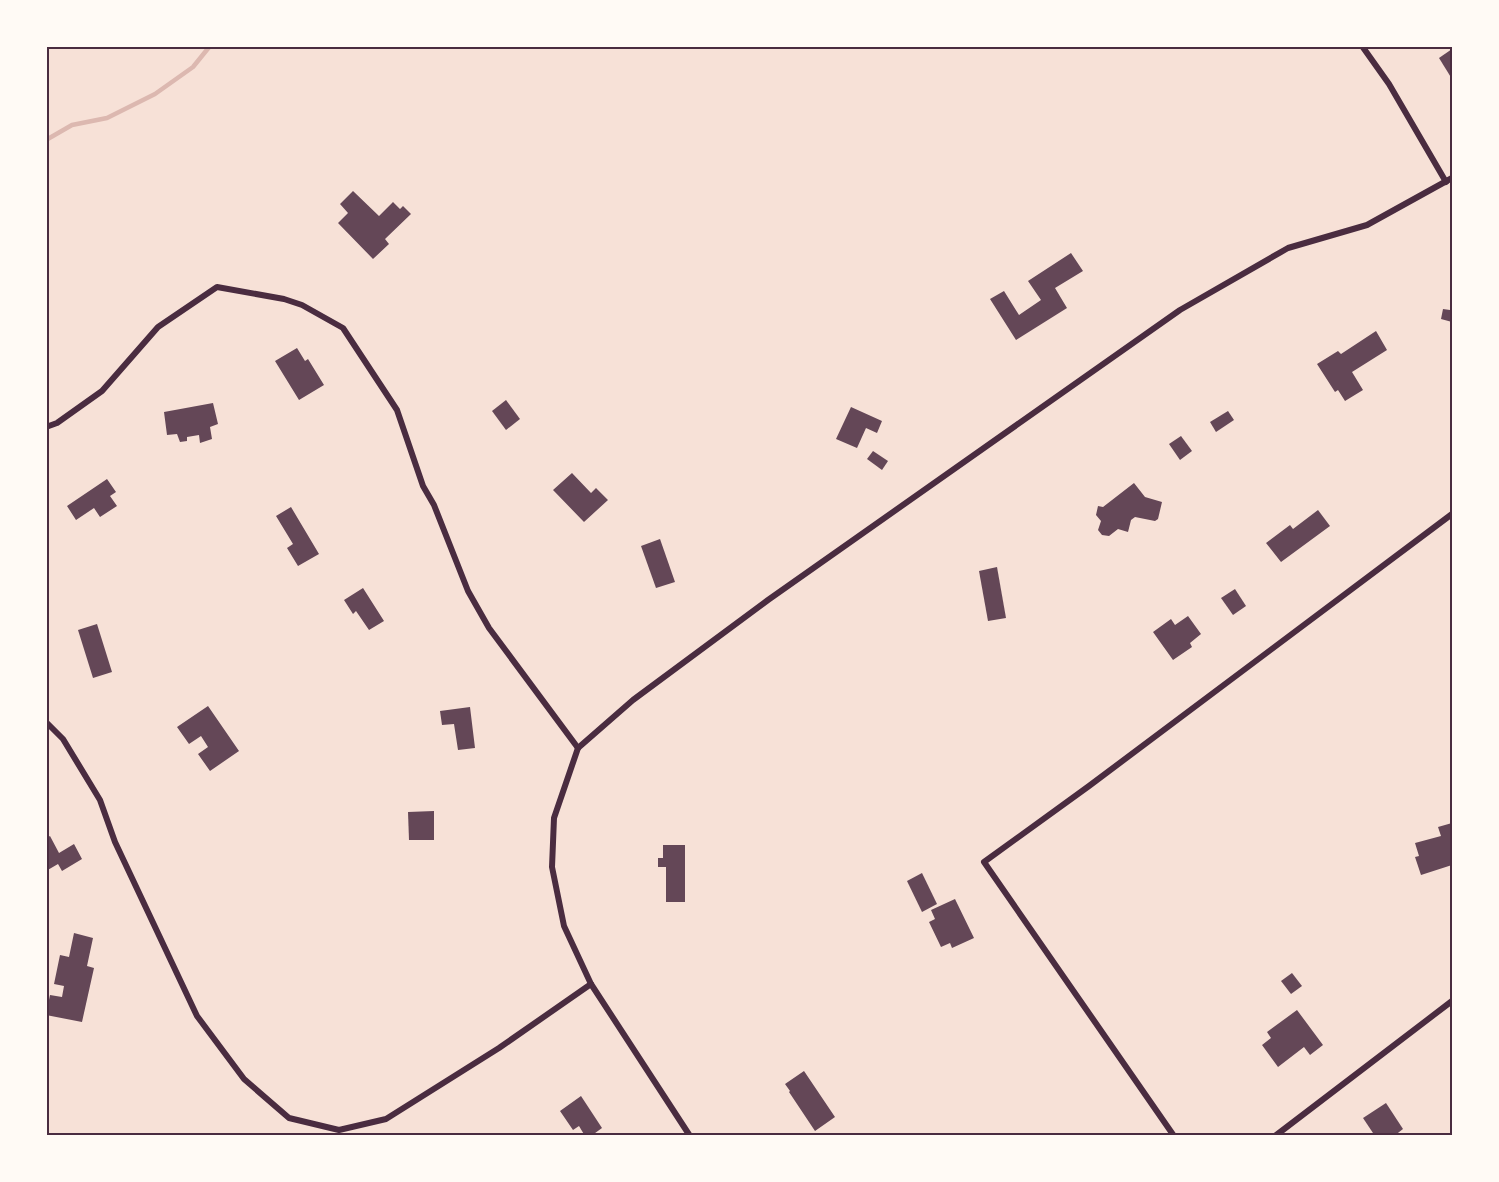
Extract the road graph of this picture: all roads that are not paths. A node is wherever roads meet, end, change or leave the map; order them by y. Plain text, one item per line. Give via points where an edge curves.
1 (1362, 46) edge
2 (1449, 180) edge
3 (46, 427) edge
4 (1452, 514) edge
5 (46, 722) edge
6 (578, 748) junction
7 (591, 984) junction
8 (1452, 1001) edge
9 (690, 1136) edge
10 (1174, 1136) edge
11 (1275, 1136) edge

1 - 2 street
2 - 6 street via 1367,225 1288,248 1180,310 768,600 633,700
3 - 6 street via 102,392 158,327 217,287 284,299 344,328 397,410 423,486 468,591 489,628
4 - 10 street via 984,862
5 - 7 street via 63,739 100,800 115,842 197,1016 244,1079 289,1118 339,1130 386,1119
6 - 7 street via 554,818 552,867 564,926
7 - 9 street
8 - 11 street

